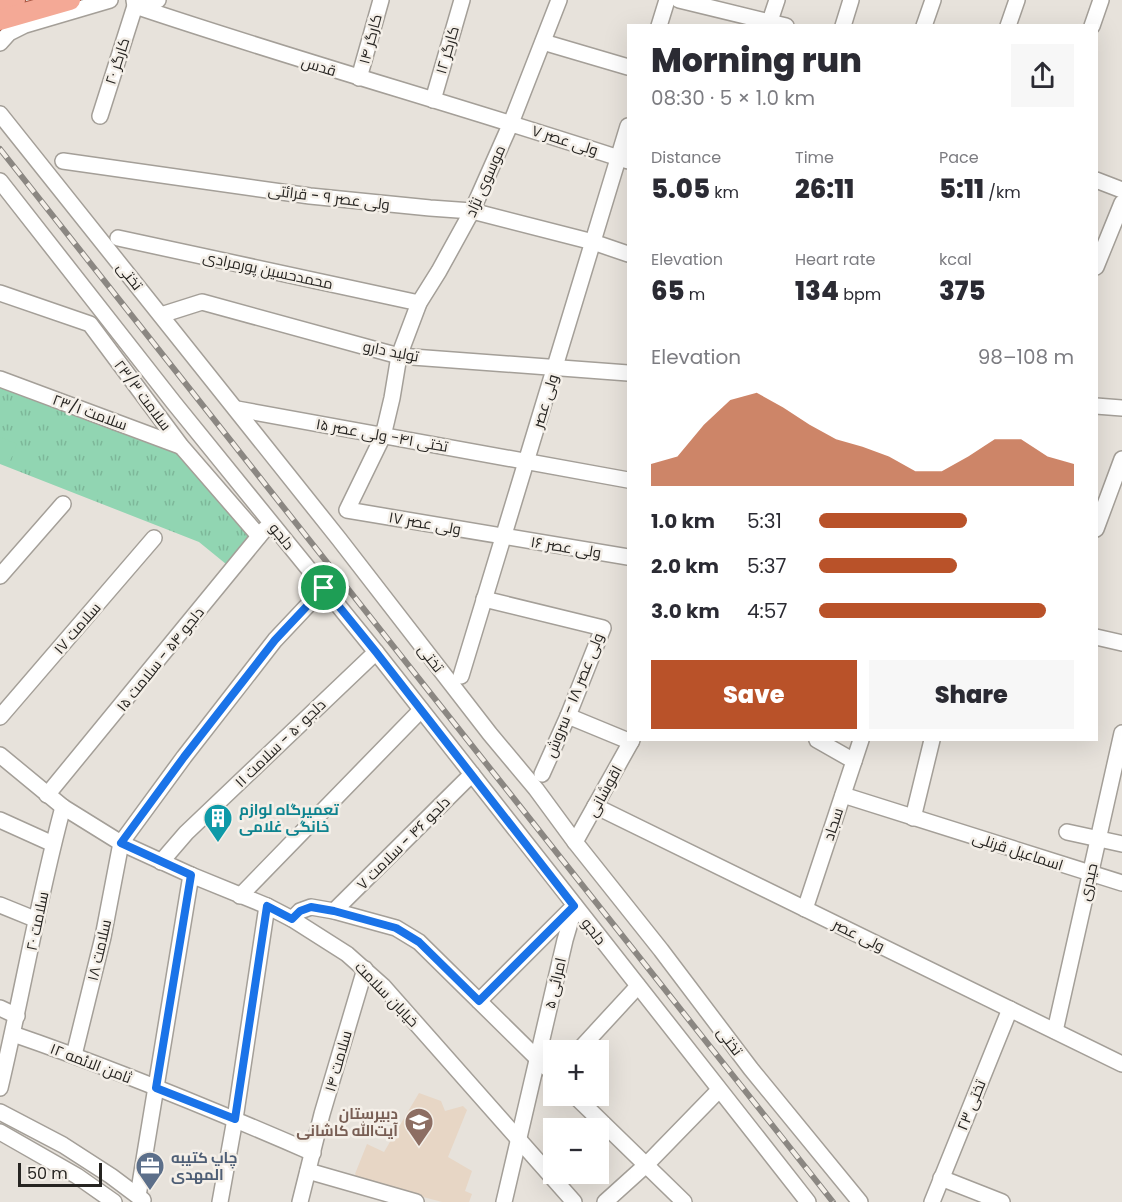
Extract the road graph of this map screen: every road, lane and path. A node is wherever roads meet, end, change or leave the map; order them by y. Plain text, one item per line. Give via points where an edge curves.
1 (15, 0) edge
2 (70, 0) edge
3 (110, 0) edge
4 (158, 0) edge
5 (381, 0) edge
6 (462, 0) edge
7 (559, 0) edge
8 (667, 0) edge
9 (679, 0) edge
10 (777, 0) edge
11 (851, 0) edge
12 (933, 0) edge
13 (1017, 0) edge
14 (1101, 0) edge
15 (134, 3) edge
16 (0, 4) edge
17 (0, 20) edge
18 (770, 21) junction
19 (660, 24) edge
20 (780, 24) edge
21 (844, 24) edge
22 (925, 24) edge
23 (1009, 24) edge
24 (1093, 24) edge
25 (25, 25) junction
26 (0, 33) edge
27 (543, 42) junction
28 (0, 43) edge
29 (627, 67) edge
30 (359, 78) junction
31 (433, 100) junction
32 (0, 114) edge
33 (100, 116) dead end
34 (511, 123) junction
35 (627, 134) edge
36 (624, 159) edge
37 (63, 161) dead end
38 (0, 181) edge
39 (1098, 181) edge
40 (1122, 190) edge
41 (1122, 203) edge
42 (472, 211) junction
43 (118, 238) dead end
44 (593, 242) junction
45 (627, 254) edge
46 (1098, 262) edge
47 (0, 293) edge
48 (419, 303) junction
49 (161, 315) junction
50 (399, 356) junction
51 (555, 368) junction
52 (627, 373) edge
53 (0, 379) edge
54 (1098, 406) edge
55 (1122, 408) edge
56 (237, 409) junction
57 (383, 436) junction
58 (181, 446) junction
59 (1122, 459) edge
60 (526, 461) junction
61 (627, 480) edge
62 (63, 504) dead end
63 (347, 510) joint
64 (271, 522) junction
65 (1098, 524) edge
66 (259, 536) junction
67 (504, 537) junction
68 (154, 538) dead end
69 (627, 557) edge
70 (0, 576) edge
71 (324, 588) junction
72 (484, 599) junction
73 (1098, 637) edge
74 (1122, 643) edge
75 (376, 652) junction
76 (461, 676) dead end
77 (421, 710) junction
78 (568, 716) junction
79 (0, 717) edge
80 (1122, 733) edge
81 (627, 739) edge
82 (632, 741) edge
83 (820, 741) edge
84 (861, 741) edge
85 (932, 741) edge
86 (0, 755) edge
87 (854, 761) junction
88 (472, 774) junction
89 (542, 774) dead end
90 (47, 795) junction
91 (843, 795) junction
92 (595, 806) junction
93 (63, 807) junction
94 (914, 818) junction
95 (0, 820) edge
96 (1067, 832) dead end
97 (1098, 838) junction
98 (121, 843) junction
99 (575, 843) junction
100 (53, 844) junction
101 (1122, 844) edge
102 (161, 862) junction
103 (1090, 874) junction
104 (191, 875) junction
105 (1122, 883) edge
106 (240, 896) junction
107 (0, 905) edge
108 (267, 906) junction
109 (574, 906) junction
110 (805, 909) junction
111 (334, 911) junction
112 (292, 919) junction
113 (37, 920) junction
114 (365, 969) junction
115 (638, 986) junction
116 (479, 1001) junction
117 (0, 1008) edge
118 (1010, 1009) junction
119 (17, 1016) junction
120 (1055, 1031) junction
121 (13, 1035) junction
122 (588, 1040) edge
123 (74, 1055) junction
124 (537, 1060) junction
125 (1122, 1064) edge
126 (543, 1066) edge
127 (0, 1088) edge
128 (156, 1088) junction
129 (719, 1090) junction
130 (585, 1106) edge
131 (0, 1112) edge
132 (235, 1119) junction
133 (0, 1132) edge
134 (519, 1139) junction
135 (313, 1153) junction
136 (645, 1165) junction
137 (308, 1172) junction
138 (941, 1178) junction
139 (142, 1199) edge
140 (114, 1202) edge
141 (220, 1202) edge
142 (300, 1202) edge
143 (416, 1202) edge
144 (504, 1202) edge
145 (574, 1202) edge
146 (605, 1202) edge
147 (684, 1202) edge
148 (808, 1202) edge
149 (860, 1202) edge
150 (932, 1202) edge
151 (1002, 1202) edge

1 - 16 main road
2 - 17 main road
3 - 25 street
4 - 15 street
5 - 30 street, کارگر ۱۴
6 - 31 street, کارگر ۱۲
7 - 27 street, موسوی نژاد
8 - 19 street
9 - 18 street
10 - 18 street
11 - 21 street
12 - 22 street
13 - 23 street
14 - 24 street
15 - 30 street, قدس
15 - 33 street, کارگر ۲۰
18 - 20 street
25 - 26 street
25 - 28 street
27 - 29 street
27 - 34 street, موسوی نژاد
30 - 31 street, قدس
31 - 34 street, قدس
32 - 49 street, تختی
34 - 36 street, ولی عصر ۷
34 - 42 street, موسوی نژاد
35 - 36 street, ولی عصر
36 - 44 street, ولی عصر
37 - 42 street, ولی عصر ۹ - قرائتی via 310,196
38 - 64 street, دلجو
39 - 40 street
41 - 46 street
42 - 44 street, ولی عصر ۹ - قرائتی
42 - 48 street, موسوی نژاد
43 - 48 street, محمدحسین پورمرادی
44 - 45 street, ولی عصر ۹ - قرائتی
44 - 51 street, ولی عصر
47 - 58 street, سلامت ۲۳/۳ via 90,324
48 - 50 street, موسوی نژاد
49 - 50 street, تولید دارو via 202,302
49 - 56 street, تختی
50 - 51 street, تولید دارو
50 - 57 street, موسوی نژاد
51 - 52 street, تولید دارو
51 - 60 street, ولی عصر
53 - 58 street, سلامت ۲۳/۱
54 - 55 street
56 - 57 street, تختی ۴۱- ولی عصر ۱۵
56 - 99 street, تختی
57 - 60 street, تختی ۴۱- ولی عصر ۱۵
57 - 63 street, موسوی نژاد
58 - 66 street, سلامت ۲۳/۳
59 - 65 street
60 - 61 street, تختی ۴۱- ولی عصر ۱۵
60 - 67 street, ولی عصر
62 - 70 street
63 - 67 street, ولی عصر ۱۷
64 - 66 street, دلجو ۵۴ - سلامت ۱۵
64 - 71 street, دلجو
66 - 90 street, دلجو ۵۴ - سلامت ۱۵
67 - 69 street, ولی عصر ۱۶
67 - 72 street, ولی عصر
68 - 79 street, سلامت ۱۷
71 - 75 street, دلجو
71 - 98 street via 275,640
72 - 76 street, ولی عصر
72 - 78 street, ولی عصر ۱۸ - سروش via 603,628
73 - 74 street
75 - 77 street, دلجو
75 - 102 street, دلجو ۵۰ - سلامت ۱۱ via 186,833
77 - 88 street, دلجو
77 - 106 street
78 - 81 street
78 - 89 street, ولی عصر ۱۸ - سروش
80 - 97 street, حیدری
82 - 92 street, اقوشانی
83 - 87 street
84 - 87 street, سجاد
85 - 94 street
86 - 90 street, خیابان سلامت
87 - 91 street, سجاد
88 - 109 street, دلجو
88 - 111 street, دلجو ۴۶ - سلامت ۷
90 - 93 street, خیابان سلامت
91 - 94 street, اسماعیل قرنلی
91 - 110 street, سجاد
92 - 99 street, اقوشانی
92 - 110 street, ولی عصر
93 - 98 street, خیابان سلامت
93 - 100 street, سلامت ۲۰
94 - 103 street, اسماعیل قرنلی
95 - 100 street
96 - 97 street
97 - 101 street
97 - 103 street, حیدری
98 - 102 street, خیابان سلامت
98 - 123 street, سلامت ۱۸
99 - 149 street, تختی
100 - 113 street, سلامت ۲۰
102 - 104 street, خیابان سلامت
103 - 105 street, اسماعیل قرنلی
103 - 120 street, حیدری
104 - 106 street, خیابان سلامت
104 - 128 street
106 - 108 street, خیابان سلامت
107 - 113 street
108 - 112 street, خیابان سلامت
108 - 132 street
109 - 115 street, دلجو
109 - 116 street
109 - 124 street, امرائی ۵
110 - 118 street, ولی عصر
111 - 112 street via 311,907
111 - 116 street via 396,928 419,942
112 - 114 street, خیابان سلامت
113 - 119 street, سلامت ۲۰
114 - 134 street, خیابان سلامت
114 - 135 street, سلامت ۱۴
115 - 122 street
115 - 129 street, دلجو
116 - 124 street
117 - 119 street
118 - 120 street, ولی عصر
118 - 138 street, تختی ۲۳
119 - 121 street, سلامت ۲۰
120 - 125 street, ولی عصر
121 - 123 street, ثامن الائمه ۱۲
121 - 127 street, سلامت ۲۰
123 - 128 street, ثامن الائمه ۱۲
124 - 126 street
124 - 134 street, امرائی ۵
128 - 132 street, ثامن الائمه ۱۲
128 - 139 street
129 - 136 street
129 - 148 street, دلجو
130 - 136 street
131 - 139 street via 63,1145
132 - 135 street, ثامن الائمه ۱۲
132 - 141 street
133 - 140 street
134 - 144 street, امرائی ۵
134 - 145 street, خیابان سلامت
135 - 137 street, سلامت ۱۴
136 - 146 street
136 - 147 street
137 - 142 street, سلامت ۱۴
137 - 143 street
138 - 150 street, تختی ۲۳
138 - 151 street

